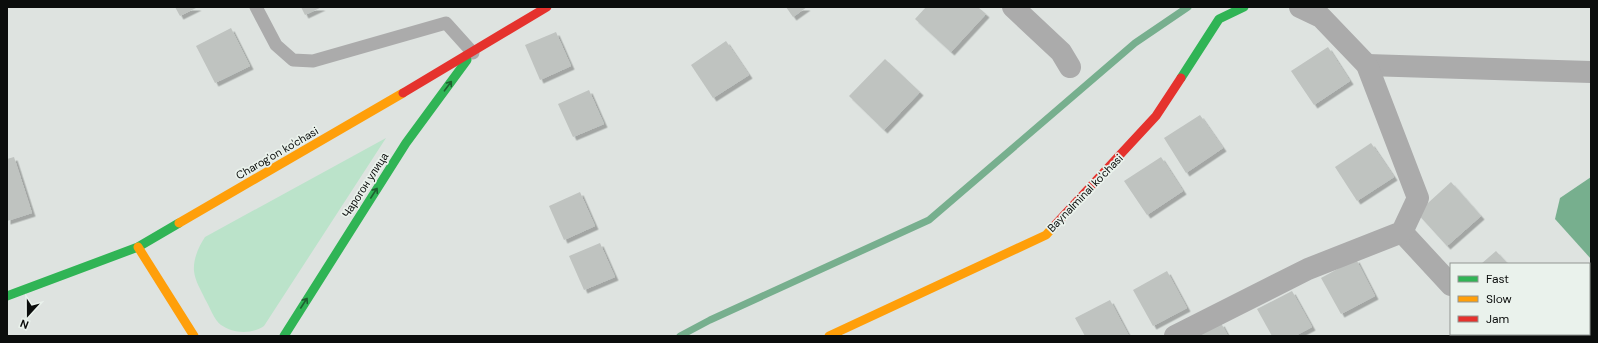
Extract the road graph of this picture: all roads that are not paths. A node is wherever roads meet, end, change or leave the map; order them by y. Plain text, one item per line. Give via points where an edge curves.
1 (256, 7) edge
2 (547, 7) edge
3 (1013, 7) edge
4 (1244, 7) edge
5 (1300, 7) edge
6 (473, 53) junction
7 (1367, 65) junction
8 (1070, 67) dead end
9 (1591, 72) edge
10 (1402, 232) junction
11 (138, 247) junction
12 (1450, 284) edge
13 (7, 296) edge
14 (194, 336) edge
15 (284, 336) edge
16 (829, 336) edge
17 (1175, 336) edge

1 - 6 lane via 276,45 293,60 313,61 446,23
2 - 6 main road, Charog'on ko'chasi
3 - 8 street via 1061,52
4 - 16 main road, Baynalminal ko'chasi via 1219,19 1156,116 1046,235
5 - 7 street via 1321,17
6 - 11 main road, Charog'on ko'chasi
15 -> 6 main road, Чарогон улица via 406,142
7 - 9 street
7 - 10 street via 1418,198
10 - 12 street
10 - 17 street via 1308,269
11 - 13 main road, Charog'on ko'chasi
11 - 14 main road

